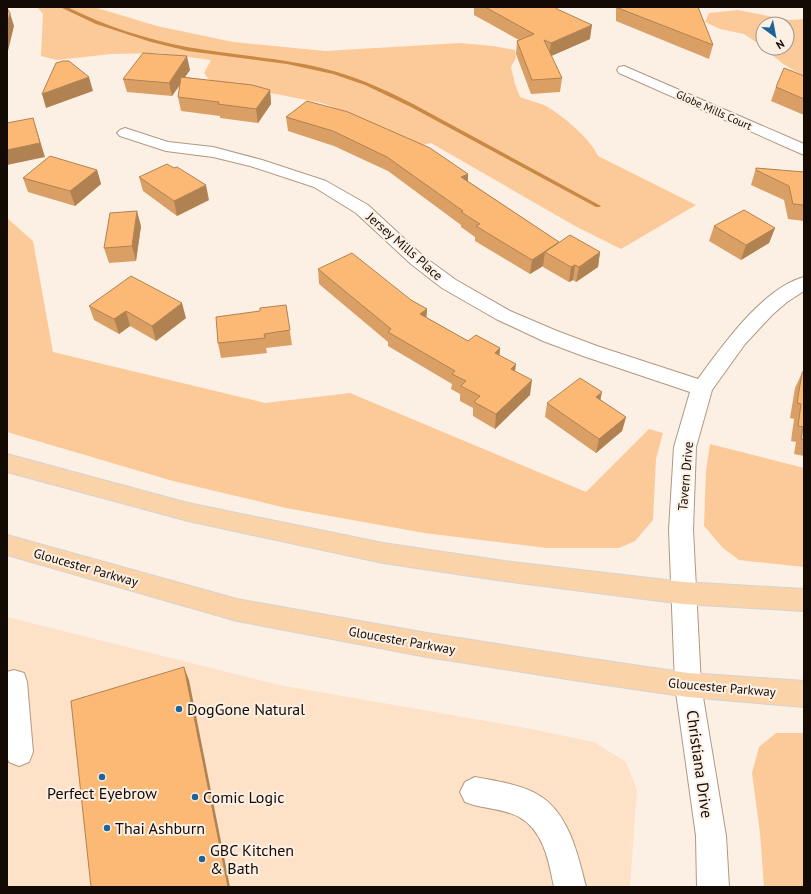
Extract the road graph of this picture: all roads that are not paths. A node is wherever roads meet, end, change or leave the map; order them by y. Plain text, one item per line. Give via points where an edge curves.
1 (624, 70) dead end
2 (125, 133) dead end
3 (804, 150) edge
4 (804, 283) edge
5 (702, 388) junction
6 (7, 463) edge
7 (7, 545) edge
8 (683, 593) junction
9 (804, 600) edge
10 (14, 682) dead end
11 (688, 685) junction
12 (804, 694) edge
13 (19, 752) dead end
14 (475, 792) dead end
15 (570, 887) edge
16 (713, 887) edge

1 - 3 street, Globe Mills Court
2 - 5 street, Jersey Mills Place via 166,146 213,152 256,162 320,184 362,209 417,260 450,284 502,315 584,348
4 - 5 street, Tavern Drive via 780,298 765,312 738,340
5 - 8 street, Tavern Drive via 685,447 681,498
6 - 8 main road via 188,512 383,553
7 - 11 main road, Gloucester Parkway via 237,610 427,645
8 - 9 main road
8 - 11 street, Christiana Drive
10 - 13 street
11 - 12 main road, Gloucester Parkway
11 - 16 street, Christiana Drive via 710,836
14 - 15 street via 527,805 541,816 560,845

